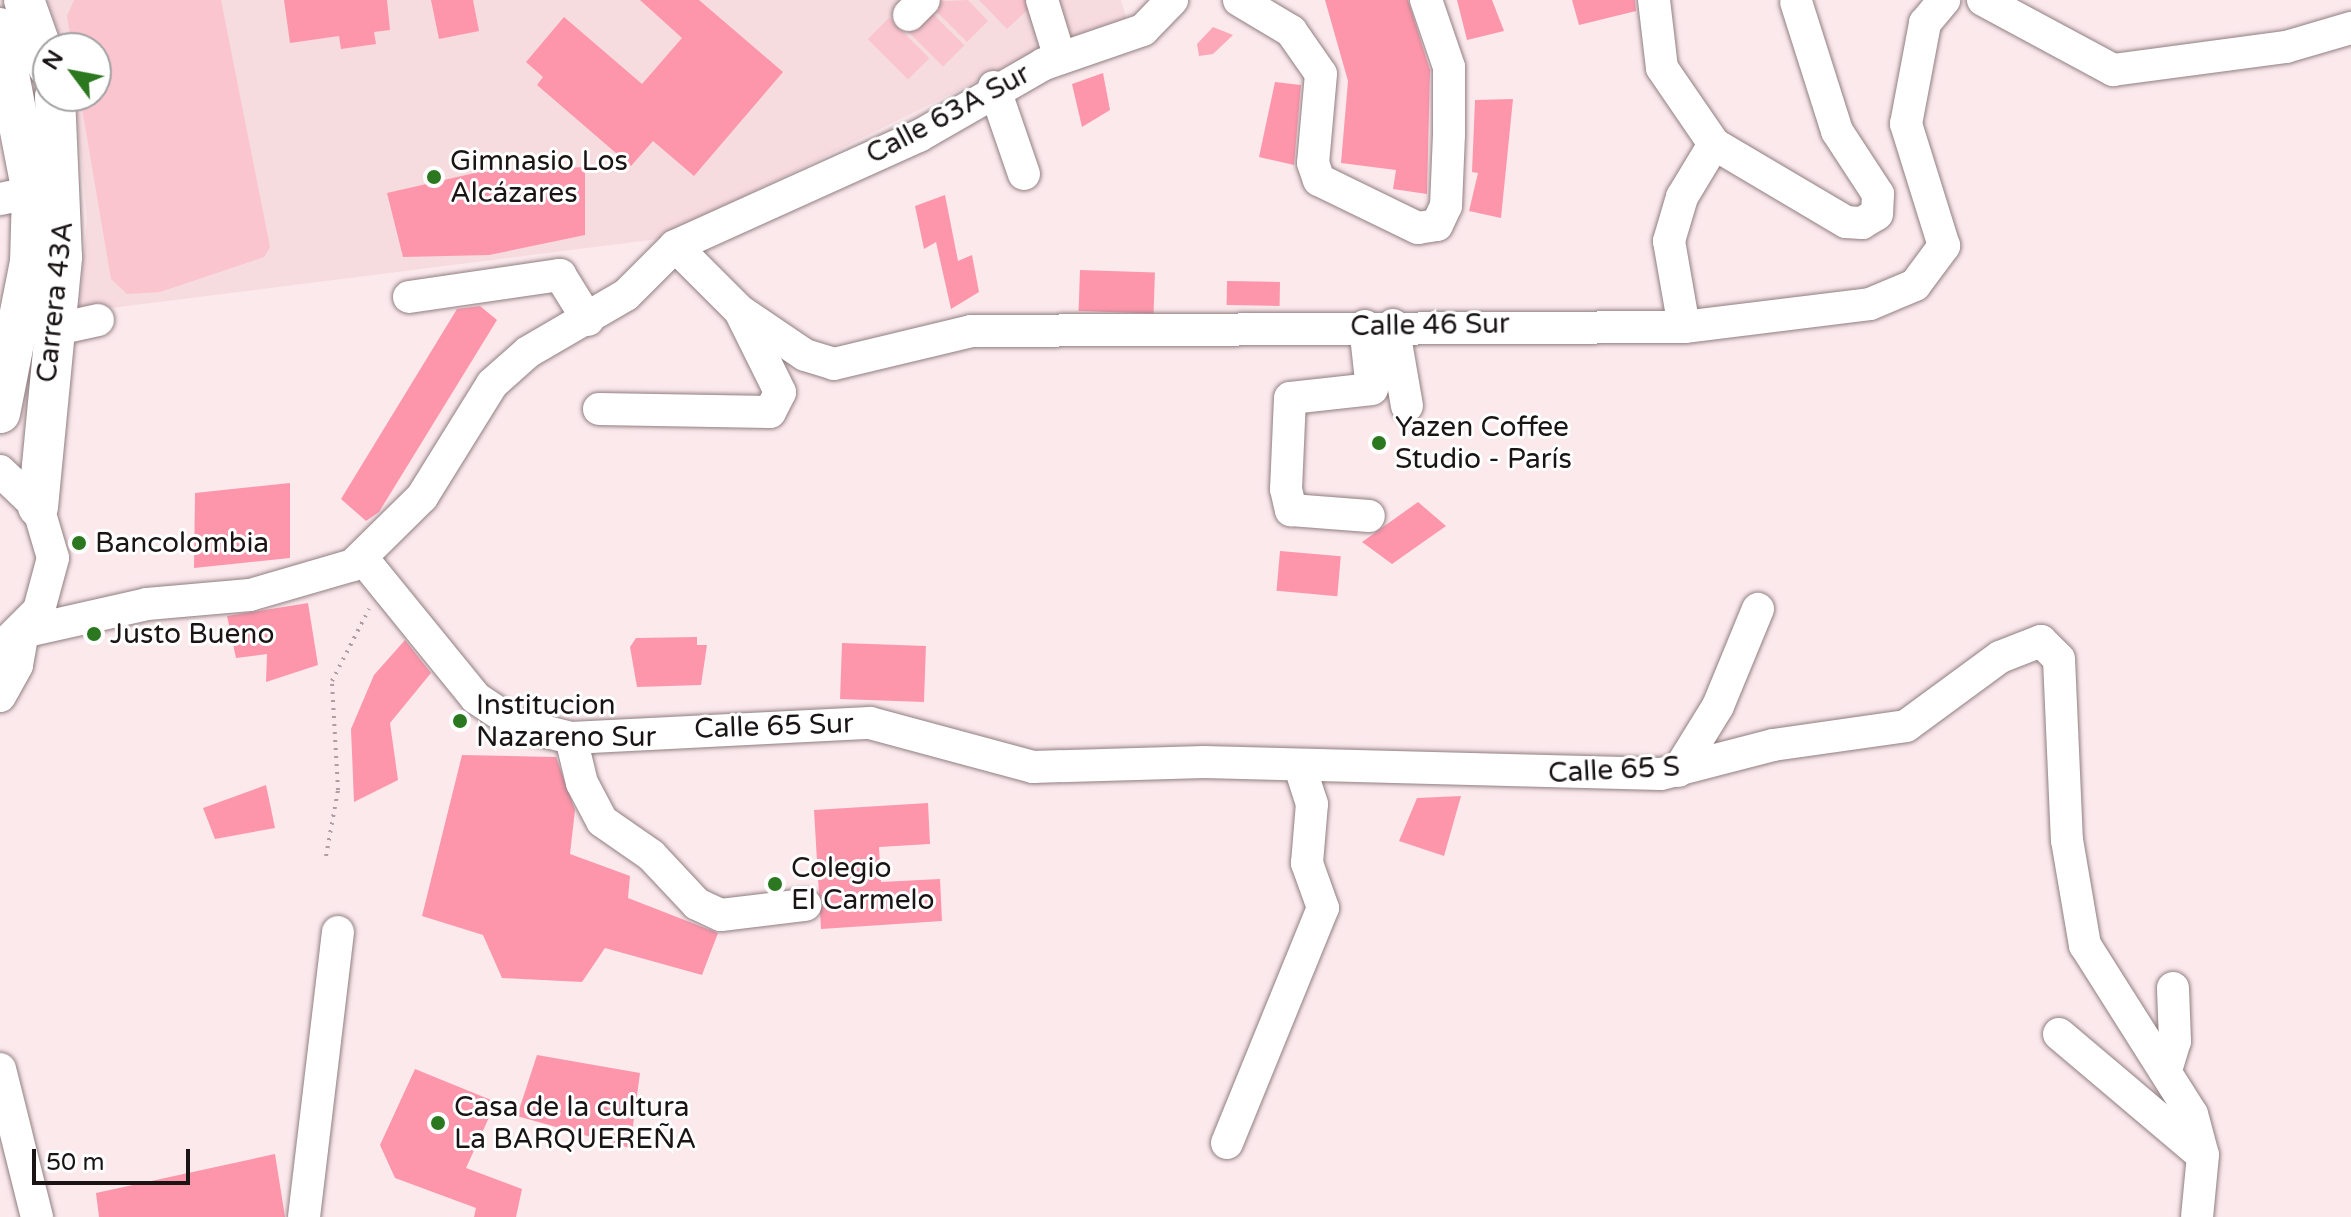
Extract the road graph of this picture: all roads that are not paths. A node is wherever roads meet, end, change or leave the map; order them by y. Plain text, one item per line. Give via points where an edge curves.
1 (24, 0) edge
2 (1042, 0) edge
3 (1172, 0) edge
4 (1239, 0) edge
5 (1426, 0) edge
6 (1654, 0) edge
7 (1944, 0) edge
8 (1983, 0) edge
9 (1796, 2) edge
10 (2351, 28) edge
11 (35, 32) edge
12 (3, 49) edge
13 (1060, 58) junction
14 (994, 87) junction
15 (56, 112) edge
16 (1714, 144) junction
17 (1024, 174) dead end
18 (16, 195) edge
19 (675, 246) junction
20 (409, 297) dead end
21 (740, 311) junction
22 (98, 320) dead end
23 (588, 320) junction
24 (1379, 326) junction
25 (1684, 327) junction
26 (53, 330) junction
27 (2, 401) edge
28 (1407, 406) dead end
29 (599, 409) dead end
30 (0, 471) edge
31 (38, 507) junction
32 (1369, 516) dead end
33 (358, 562) junction
34 (1758, 609) dead end
35 (12, 640) edge
36 (0, 696) edge
37 (571, 738) junction
38 (1255, 765) joint
39 (1300, 768) junction
40 (1678, 771) junction
41 (805, 905) dead end
42 (338, 932) dead end
43 (2173, 988) dead end
44 (2059, 1034) dead end
45 (2167, 1067) junction
46 (0, 1069) edge
47 (5, 1112) edge
48 (1227, 1143) dead end
49 (2203, 1155) junction
50 (37, 1217) edge
51 (304, 1217) edge
52 (2197, 1217) edge

1 - 11 main road
2 - 13 street
3 - 13 street, Calle 63A Sur via 1143,30
4 - 5 street via 1291,31 1321,74 1313,163 1319,180 1418,228 1437,225 1446,206 1449,134 1449,67
6 - 16 street via 1662,68
7 - 25 street, Calle 46 Sur via 1925,23 1906,124 1909,150 1941,223 1944,246 1931,267 1915,285 1870,304
8 - 10 street via 2113,70 2286,47
9 - 16 street via 1837,131 1867,172 1877,214 1862,223 1846,222
12 - 18 main road, Carrera 43A
13 - 14 street, Calle 63A Sur
14 - 17 street
14 - 19 street, Calle 63A Sur via 919,136
15 - 26 main road, Carrera 43A via 64,201
16 - 25 street via 1682,197 1669,241
18 - 27 main road, Carrera 43A via 30,262
19 - 21 street, Calle 46 Sur
19 - 23 street
20 - 23 street via 560,275
21 - 24 street, Calle 46 Sur via 805,355 834,364 971,331
21 - 29 street via 780,392 770,412
22 - 26 street
23 - 33 street via 528,352 492,384 422,497
24 - 25 street, Calle 46 Sur
24 - 28 street
24 - 32 street via 1372,389 1290,398 1288,508
26 - 31 main road, Carrera 43A
30 - 31 street
31 - 35 street via 53,558 39,610
33 - 35 street via 250,595 147,604
33 - 37 street, Calle 65 Sur via 476,698 515,724
34 - 40 street via 1718,706
35 - 36 street via 17,665
37 - 38 street, Calle 65 Sur via 870,723 1033,767
37 - 41 street via 582,783 602,821 651,855 697,904 721,915
38 - 39 street, Calle 65 S
39 - 40 street, Calle 65 S
39 - 48 street via 1312,804 1307,863 1323,908
40 - 45 street, Calle 65 S via 1773,745 1906,726 1953,687 2026,642 2041,641 2059,659 2067,840 2085,945 2108,990
42 - 51 street
43 - 45 street via 2175,1041
44 - 49 street
45 - 49 street, Calle 65 S
46 - 47 street
47 - 50 street
49 - 52 street

